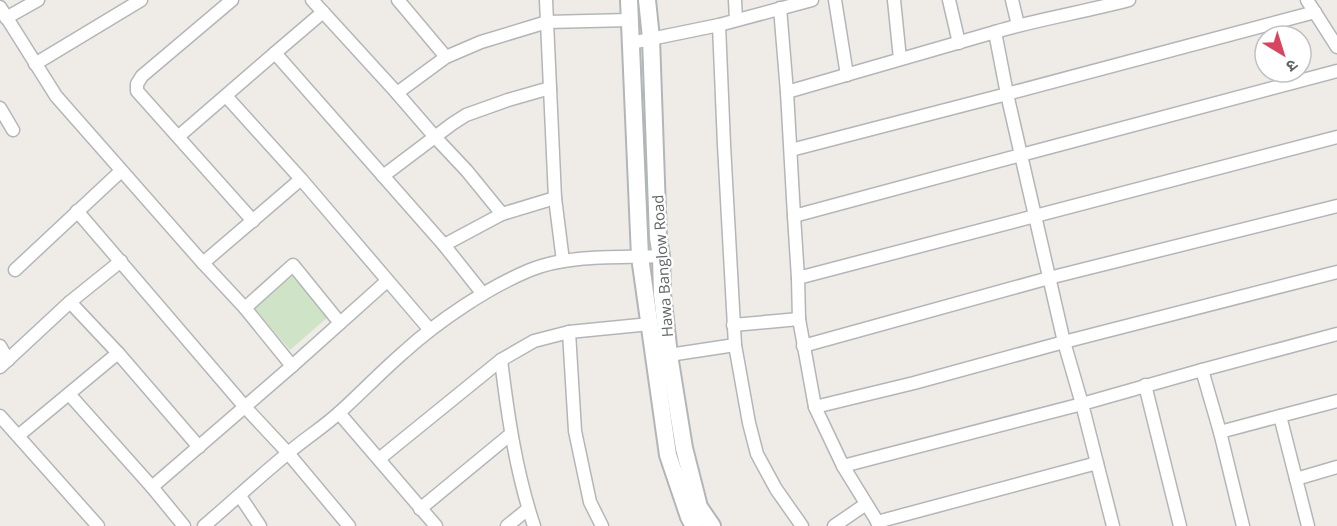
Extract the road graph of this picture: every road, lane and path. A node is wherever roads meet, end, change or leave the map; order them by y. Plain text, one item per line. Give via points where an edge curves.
1 (38, 0) edge
2 (141, 0) edge
3 (231, 0) edge
4 (312, 0) edge
5 (546, 0) edge
6 (628, 0) edge
7 (647, 0) edge
8 (735, 0) edge
9 (812, 0) edge
10 (835, 0) edge
11 (894, 0) edge
12 (949, 0) edge
13 (1012, 0) edge
14 (1129, 0) edge
15 (1308, 0) edge
16 (404, 2) edge
17 (780, 8) junction
18 (323, 12) junction
19 (1315, 12) junction
20 (3, 13) edge
21 (629, 20) junction
22 (736, 20) junction
23 (547, 22) junction
24 (719, 26) junction
25 (1018, 26) junction
26 (995, 32) junction
27 (651, 39) junction
28 (631, 43) junction
29 (959, 43) junction
30 (1337, 47) edge
31 (274, 53) junction
32 (446, 57) junction
33 (900, 59) junction
34 (34, 64) junction
35 (1337, 71) edge
36 (847, 75) junction
37 (550, 88) junction
38 (787, 92) junction
39 (397, 93) junction
40 (1007, 94) junction
41 (226, 96) junction
42 (0, 108) edge
43 (14, 130) dead end
44 (179, 136) junction
45 (435, 137) junction
46 (1337, 137) edge
47 (791, 150) junction
48 (1021, 155) junction
49 (121, 171) junction
50 (383, 176) junction
51 (301, 179) junction
52 (555, 198) junction
53 (1337, 206) edge
54 (77, 211) junction
55 (502, 214) junction
56 (794, 216) junction
57 (1035, 216) junction
58 (253, 221) junction
59 (444, 245) junction
60 (661, 256) junction
61 (640, 257) junction
62 (121, 261) junction
63 (563, 261) junction
64 (203, 263) junction
65 (15, 270) dead end
66 (1337, 272) edge
67 (798, 278) junction
68 (1049, 278) junction
69 (387, 281) junction
70 (483, 294) junction
71 (70, 302) junction
72 (245, 308) junction
73 (799, 319) junction
74 (340, 323) junction
75 (650, 324) junction
76 (733, 325) junction
77 (430, 330) junction
78 (569, 332) junction
79 (1337, 334) edge
80 (1064, 342) junction
81 (735, 345) junction
82 (0, 346) edge
83 (803, 346) junction
84 (118, 353) junction
85 (669, 355) junction
86 (501, 360) junction
87 (4, 363) edge
88 (292, 366) junction
89 (1202, 370) junction
90 (1145, 385) junction
91 (69, 394) junction
92 (1337, 401) edge
93 (1082, 404) junction
94 (245, 407) junction
95 (815, 407) junction
96 (339, 412) junction
97 (0, 416) edge
98 (1280, 417) junction
99 (1220, 432) junction
100 (511, 434) junction
101 (18, 436) junction
102 (199, 447) junction
103 (288, 453) junction
104 (380, 459) junction
105 (1097, 463) junction
106 (843, 466) junction
107 (1337, 467) edge
108 (1296, 479) junction
109 (152, 487) junction
110 (240, 496) junction
111 (866, 504) junction
112 (420, 508) junction
113 (528, 509) junction
114 (878, 524) edge
115 (98, 526) edge
116 (184, 526) edge
117 (204, 526) edge
118 (260, 526) edge
119 (349, 526) edge
120 (436, 526) edge
121 (507, 526) edge
122 (534, 526) edge
123 (602, 526) edge
124 (694, 526) edge
125 (712, 526) edge
126 (802, 526) edge
127 (834, 526) edge
128 (1113, 526) edge
129 (1180, 526) edge
130 (1243, 526) edge
131 (1308, 526) edge

1 - 20 street
2 - 34 street
3 - 44 street via 136,84 137,91
4 - 18 street
5 - 23 street
6 - 21 street, Hawa Banglow Road
7 - 27 street, Hawa Banglow Road
8 - 22 street
9 - 17 street
10 - 36 street
11 - 33 street
12 - 29 street
13 - 25 street
14 - 25 street
15 - 19 street
16 - 32 street
17 - 22 street
17 - 38 street
18 - 31 street
18 - 39 street
19 - 30 street
19 - 40 street
20 - 34 street
21 - 23 street
21 - 28 street, Hawa Banglow Road
22 - 24 street
23 - 32 street
23 - 37 street
24 - 27 street
24 - 76 street
25 - 26 street
26 - 29 street
26 - 40 street
27 - 28 street
27 - 60 street, Hawa Banglow Road
28 - 61 street, Hawa Banglow Road
29 - 33 street
31 - 41 street
31 - 50 street
32 - 39 street
33 - 36 street
34 - 49 street via 56,96
35 - 48 street
36 - 38 street
37 - 45 street via 466,115
37 - 52 street
38 - 47 street
39 - 45 street
40 - 47 street
40 - 48 street
41 - 44 street
41 - 51 street
42 - 43 street
44 - 58 street
45 - 50 street
45 - 55 street
46 - 57 street
47 - 56 street
48 - 56 street
48 - 57 street
49 - 54 street
49 - 64 street
50 - 59 street
51 - 58 street
51 - 69 street
52 - 55 street
52 - 63 street
53 - 68 street
54 - 62 street
54 - 65 street
55 - 59 street
56 - 67 street
57 - 67 street
57 - 68 street
58 - 64 street
59 - 70 street
60 - 61 street
60 - 85 street, Hawa Banglow Road
61 - 63 street
61 - 75 street, Hawa Banglow Road
62 - 71 street
62 - 94 street
63 - 70 street via 531,269
64 - 72 street
66 - 80 street
67 - 73 street
68 - 80 street
68 - 83 street
69 - 74 street
69 - 77 street
70 - 77 street
71 - 84 street
71 - 87 street
72 - 74 street via 293,266
72 - 88 street
73 - 76 street
73 - 83 street
74 - 88 street
75 - 78 street
75 - 124 street, Hawa Banglow Road via 668,455
76 - 81 street
77 - 96 street
78 - 86 street via 534,341
78 - 123 street via 575,431 590,502
79 - 89 street
80 - 93 street
80 - 95 street
81 - 85 street
81 - 126 street via 757,454
82 - 87 street
83 - 95 street
84 - 91 street
84 - 102 street
85 - 125 street, Hawa Banglow Road via 684,448 699,507
86 - 100 street
86 - 104 street
88 - 94 street
89 - 90 street
89 - 99 street
90 - 93 street
90 - 129 street
91 - 101 street
91 - 109 street
92 - 98 street
93 - 105 street
93 - 106 street
94 - 102 street
94 - 103 street
95 - 106 street
96 - 103 street
96 - 104 street
97 - 101 street
98 - 99 street
98 - 108 street
99 - 130 street
100 - 112 street
100 - 113 street
101 - 115 street
102 - 109 street
103 - 110 street
103 - 119 street
104 - 112 street
105 - 114 street
105 - 128 street
106 - 111 street
107 - 108 street
108 - 131 street
109 - 116 street
110 - 117 street
110 - 118 street
111 - 114 street
111 - 127 street
112 - 120 street
113 - 121 street
113 - 122 street

